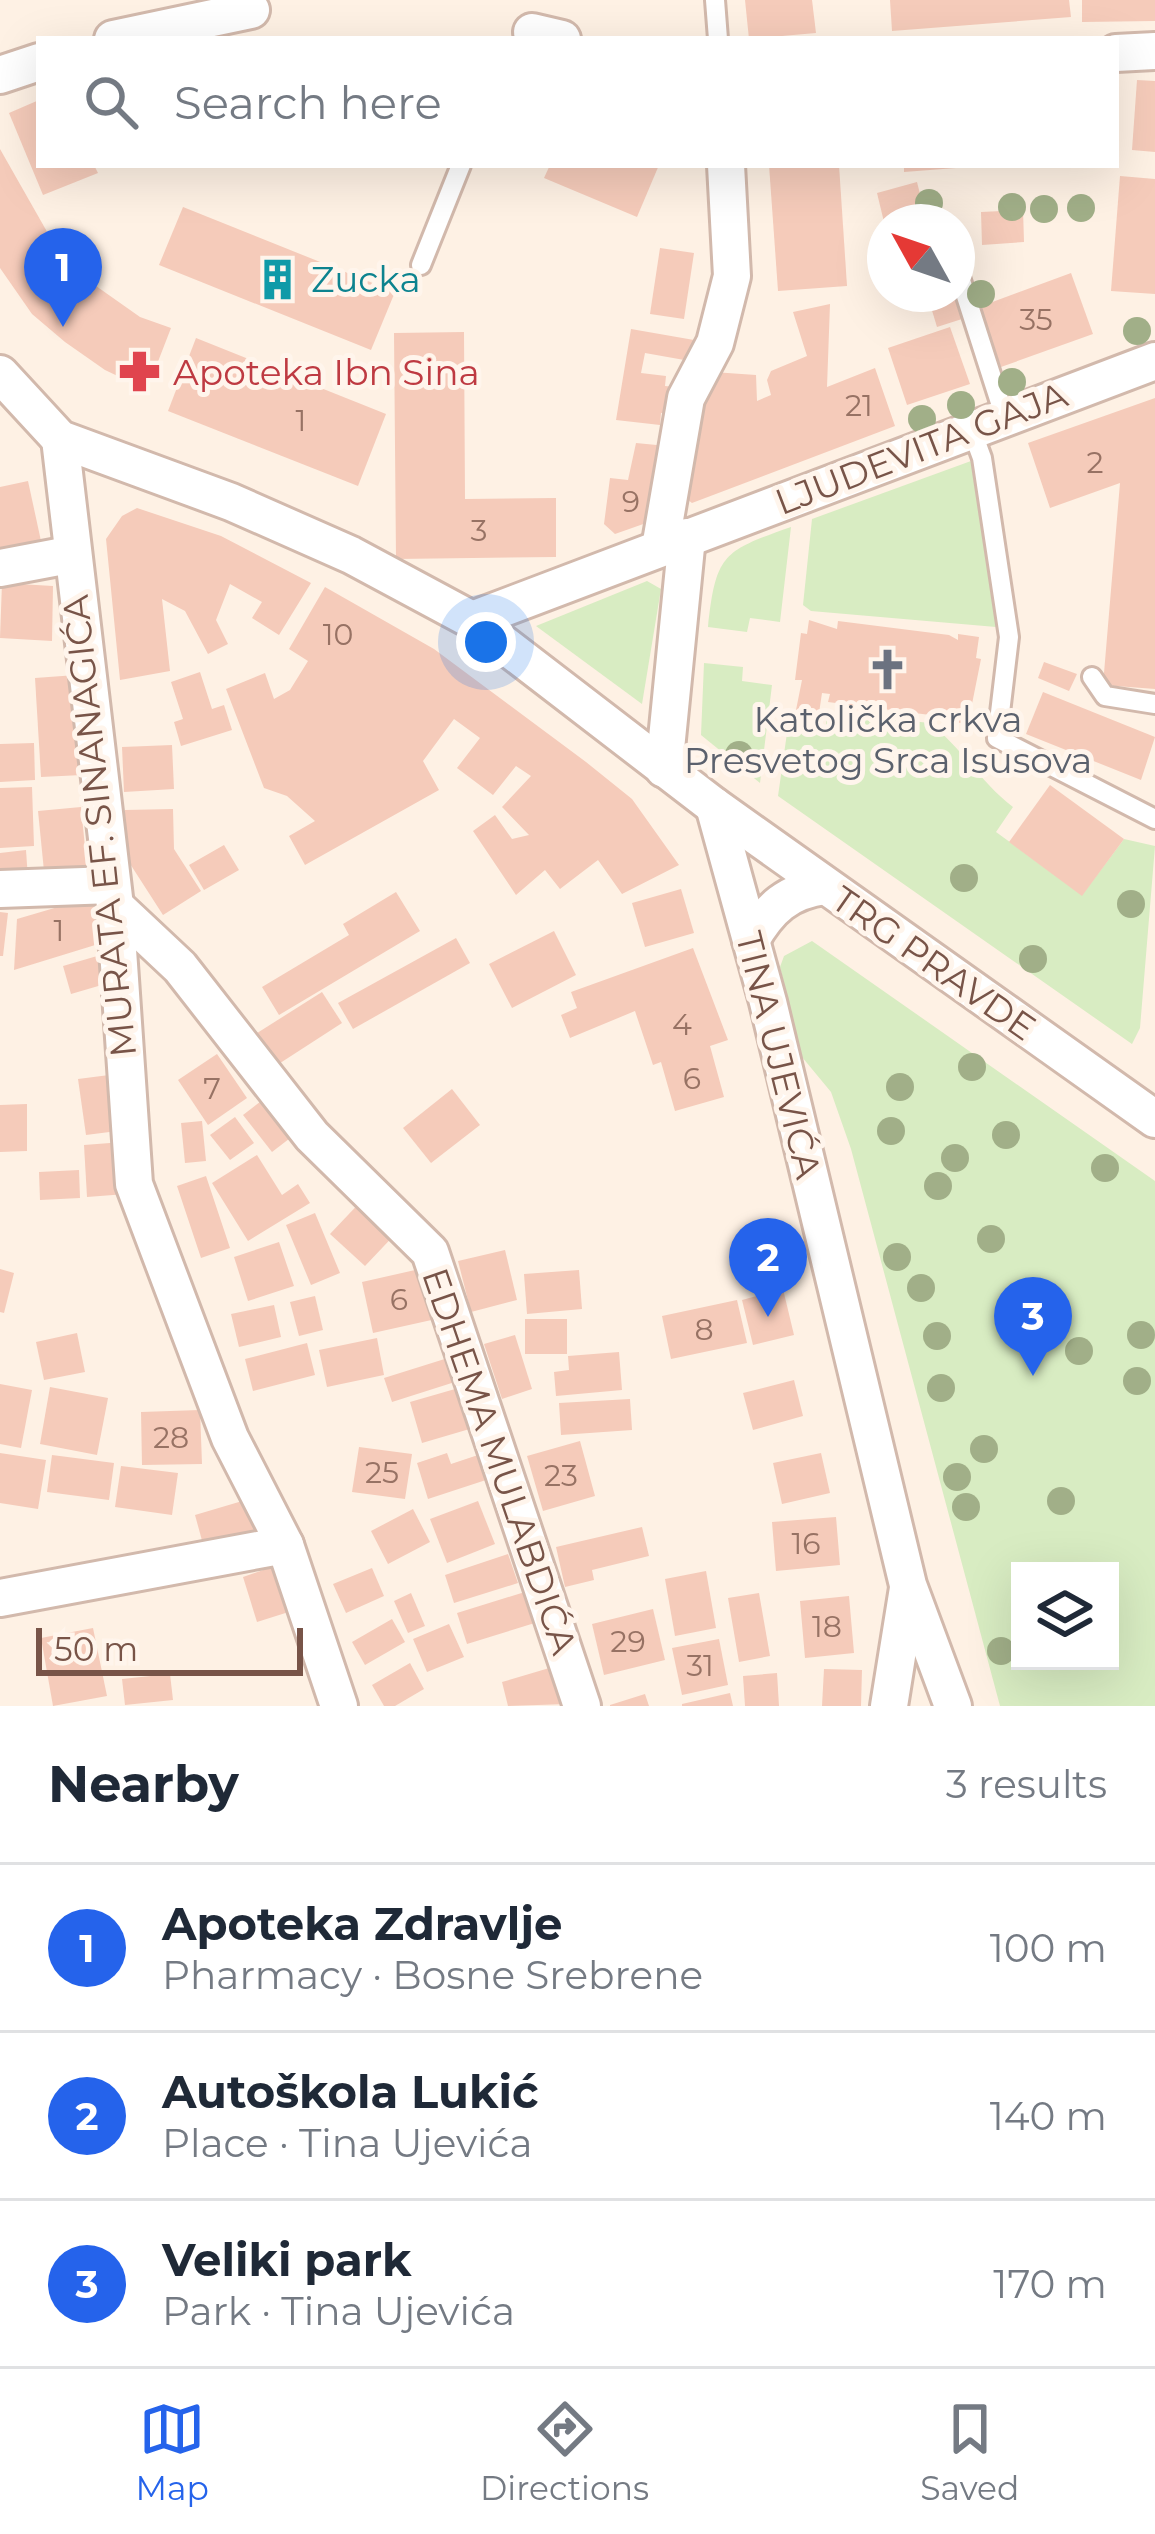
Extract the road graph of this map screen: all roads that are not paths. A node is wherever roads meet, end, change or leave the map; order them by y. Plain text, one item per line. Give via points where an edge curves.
1 (715, 0) edge
2 (251, 10) dead end
3 (127, 36) edge
4 (718, 36) edge
5 (1155, 51) edge
6 (1119, 53) edge
7 (36, 63) edge
8 (0, 75) edge
9 (460, 168) edge
10 (726, 168) edge
11 (421, 265) dead end
12 (966, 312) edge
13 (1155, 361) edge
14 (0, 374) edge
15 (988, 421) junction
16 (60, 439) junction
17 (673, 543) junction
18 (70, 555) junction
19 (0, 568) edge
20 (472, 620) junction
21 (1092, 677) dead end
22 (1155, 704) edge
23 (664, 769) junction
24 (714, 806) junction
25 (1155, 818) edge
26 (825, 886) junction
27 (0, 890) edge
28 (113, 895) junction
29 (751, 940) junction
30 (1155, 1119) edge
31 (285, 1545) junction
32 (908, 1585) junction
33 (0, 1598) edge
34 (339, 1706) edge
35 (582, 1706) edge
36 (889, 1706) edge
37 (953, 1706) edge

1 - 4 lane
2 - 3 street
5 - 6 street
7 - 8 street
9 - 11 lane
10 - 17 street via 732,276 715,344 686,398
12 - 15 lane
13 - 15 street, LJUDEVITA GAJA
14 - 16 street
15 - 17 street, LJUDEVITA GAJA
15 - 25 lane via 982,458 1009,637 997,738
16 - 18 street, MURATA EF. SINANAGIĆA
16 - 20 street, TRG PRAVDE via 231,502
17 - 20 street, LJUDEVITA GAJA
17 - 23 street
18 - 19 street
18 - 28 street, MURATA EF. SINANAGIĆA
20 - 23 street, TRG PRAVDE
21 - 22 lane via 1105,696
23 - 24 street, TRG PRAVDE
24 - 26 street, TRG PRAVDE
24 - 29 street, TINA UJEVIĆA
26 - 29 street via 773,907
26 - 30 street, TRG PRAVDE
27 - 28 street
28 - 31 street, MURATA EF. SINANAGIĆA via 134,1184 230,1438
28 - 35 street, EDHEMA MULABDIĆA via 312,1136 430,1252
29 - 32 street, TINA UJEVIĆA
31 - 33 street
31 - 34 street, MURATA EF. SINANAGIĆA
32 - 36 street, TINA UJEVIĆA
32 - 37 street, TINA UJEVIĆA

